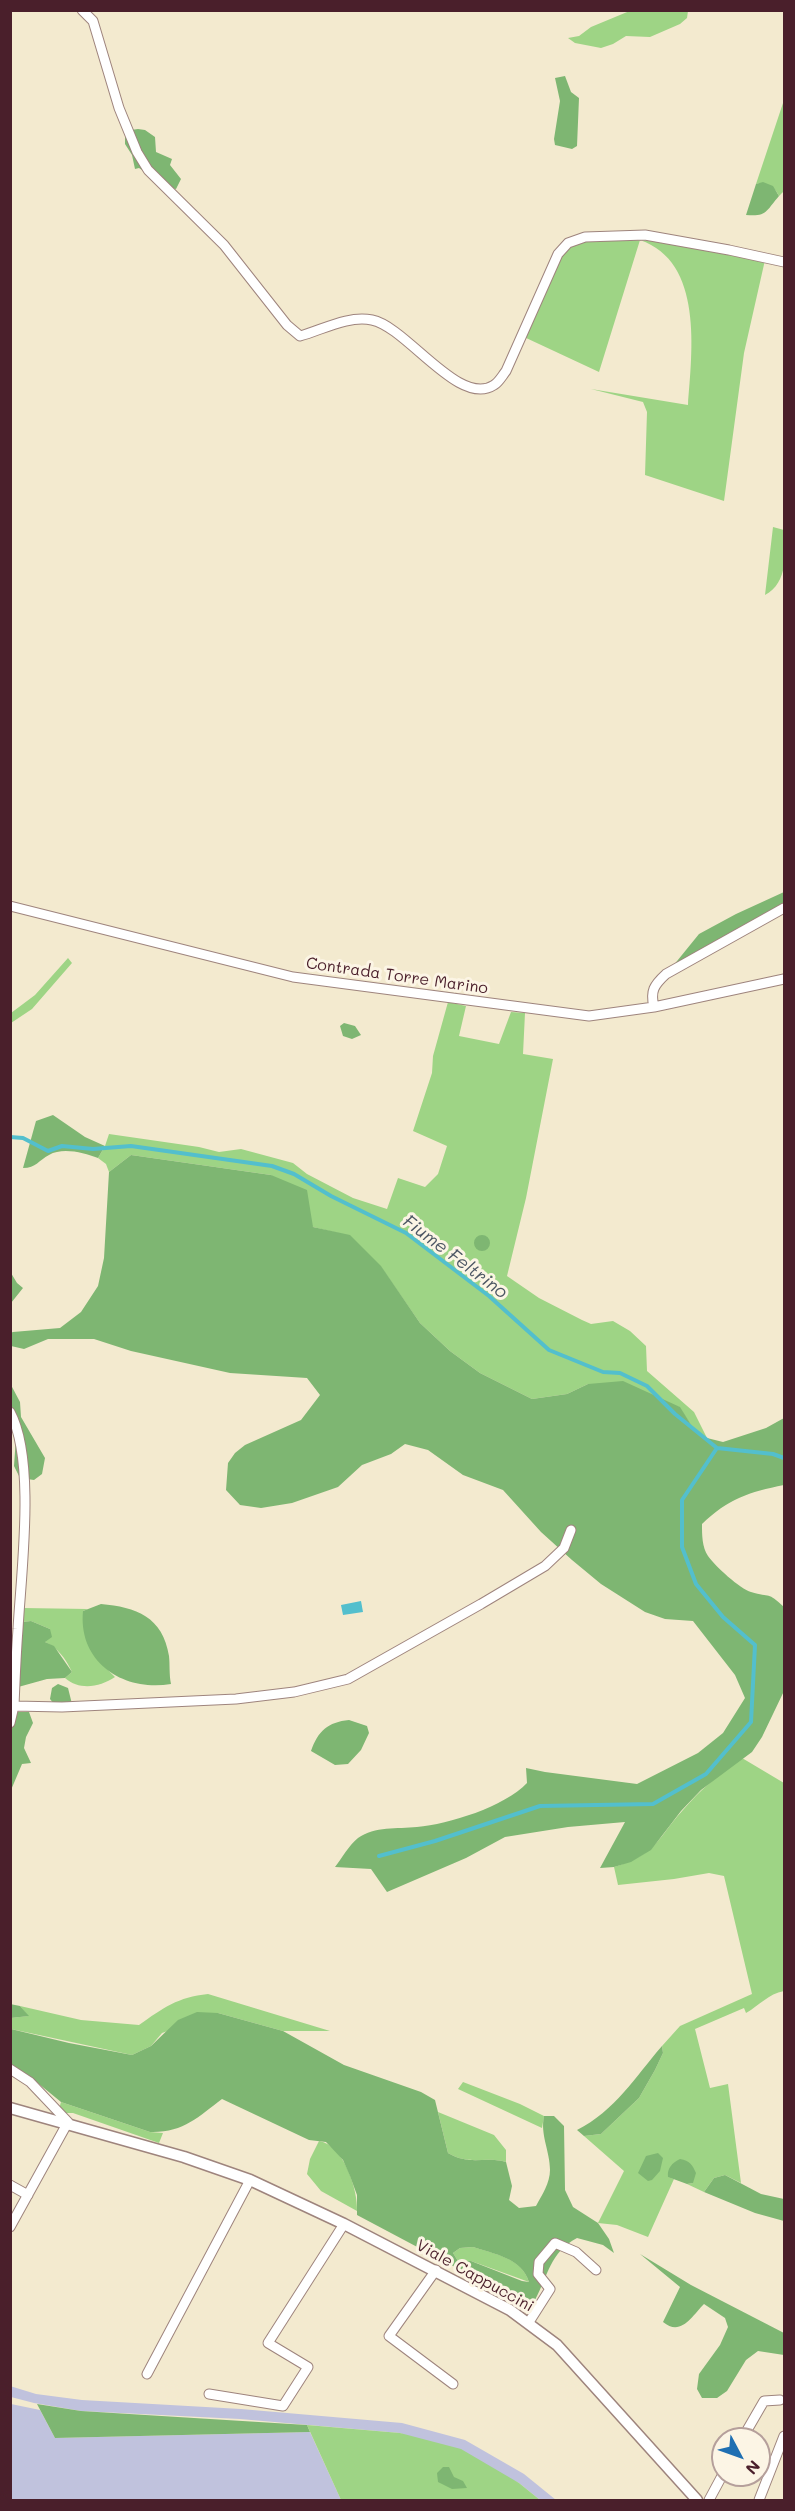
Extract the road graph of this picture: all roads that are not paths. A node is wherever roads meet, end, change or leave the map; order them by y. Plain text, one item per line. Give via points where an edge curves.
1 (82, 10) edge
2 (784, 262) edge
3 (10, 906) edge
4 (784, 908) edge
5 (784, 979) edge
6 (654, 1007) junction
7 (10, 1412) edge
8 (571, 1530) dead end
9 (12, 1715) edge
10 (10, 2069) edge
11 (10, 2108) edge
12 (68, 2122) junction
13 (250, 2180) junction
14 (10, 2185) edge
15 (28, 2196) junction
16 (344, 2224) junction
17 (10, 2228) edge
18 (596, 2270) dead end
19 (435, 2271) junction
20 (529, 2322) junction
21 (147, 2374) dead end
22 (453, 2384) dead end
23 (209, 2394) dead end
24 (780, 2400) dead end
25 (749, 2427) edge
26 (784, 2436) edge
27 (697, 2500) edge
28 (759, 2500) edge

1 - 2 street via 93,21 119,108 136,152 148,170 224,244 287,325 300,336 349,320 371,320 391,327 453,379 486,389 506,371 558,254 568,243 585,237 645,235
3 - 6 street, Contrada Torre Marino via 292,977 590,1016
4 - 6 street via 666,974 654,984
5 - 6 street, Contrada Torre Marino
7 - 9 street via 17,1424 23,1464 24,1516
8 - 9 street via 564,1548 545,1566 348,1679 294,1692 236,1699 62,1707
10 - 12 street via 30,2082
11 - 12 street, Viale Cappuccini
12 - 13 street, Viale Cappuccini
12 - 15 street
13 - 16 street, Viale Cappuccini
13 - 21 street
14 - 15 street
15 - 17 street
16 - 19 street, Viale Cappuccini
16 - 23 street via 268,2343 308,2367 283,2406
18 - 20 street via 576,2252 555,2243 539,2262 538,2274 550,2289
19 - 20 street, Viale Cappuccini
19 - 22 street via 390,2336
20 - 27 street, Viale Cappuccini via 557,2345
24 - 25 street via 764,2401
26 - 28 street

